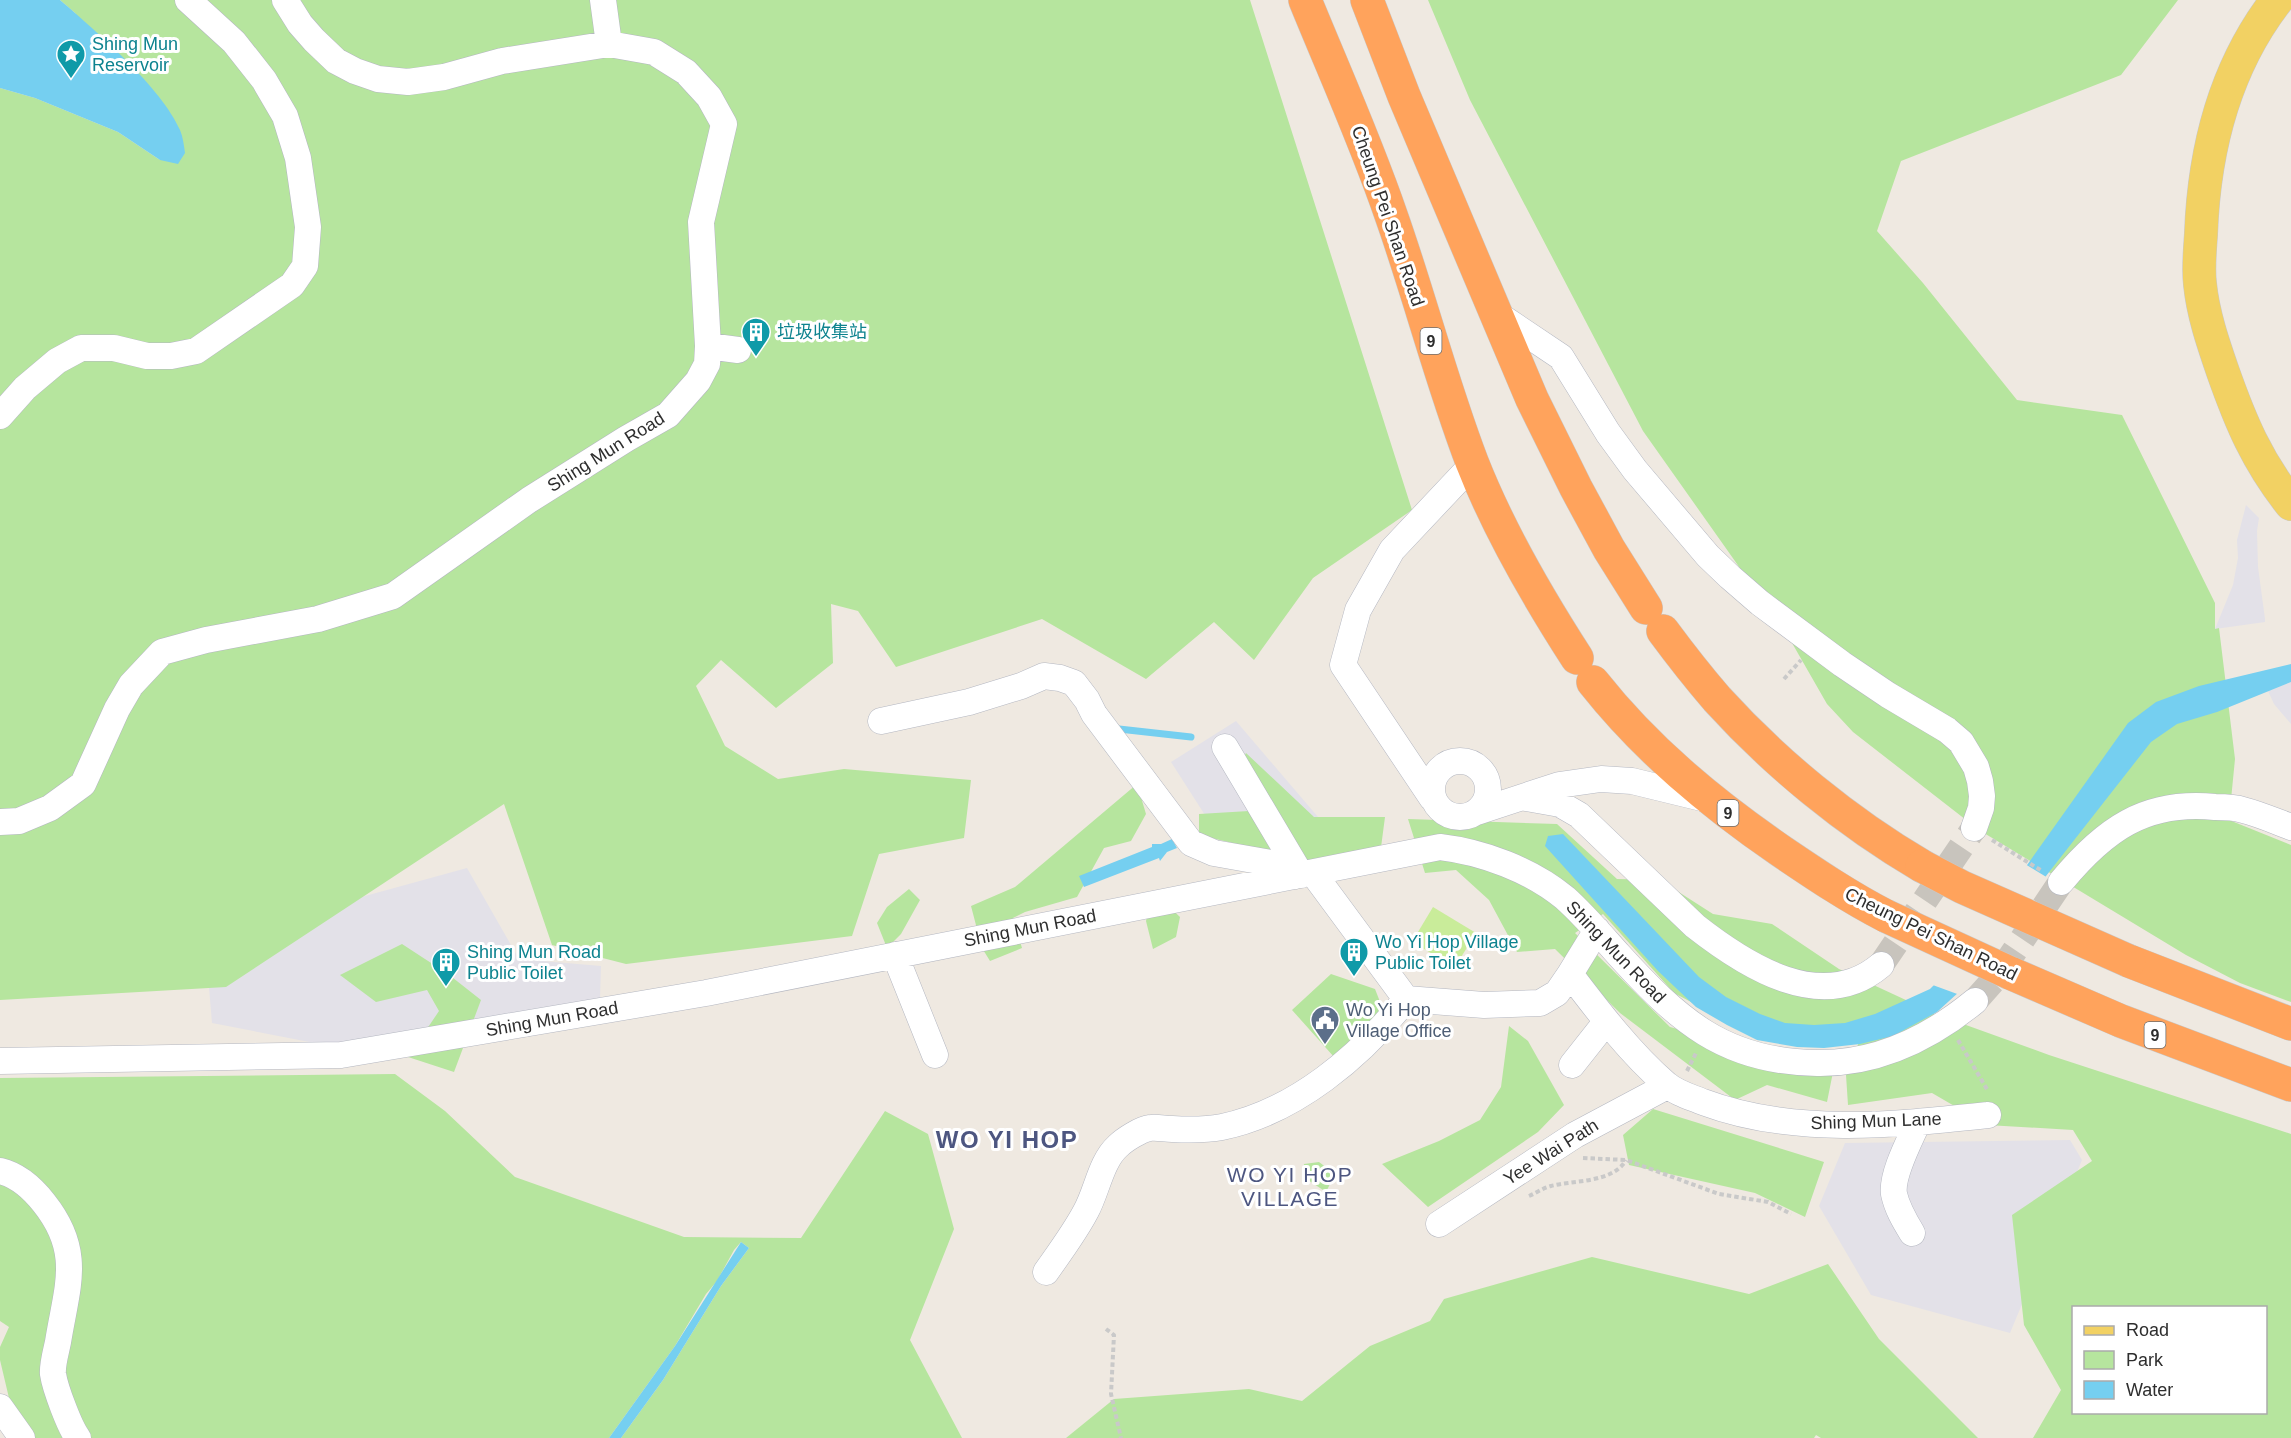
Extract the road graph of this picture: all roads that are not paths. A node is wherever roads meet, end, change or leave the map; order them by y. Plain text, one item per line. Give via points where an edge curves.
1 (188, 0) edge
2 (285, 0) edge
3 (603, 0) edge
4 (1305, 0) edge
5 (1367, 0) edge
6 (2277, 0) edge
7 (609, 44) junction
8 (1494, 312) junction
9 (708, 346) junction
10 (738, 350) dead end
11 (0, 416) edge
12 (1473, 464) junction
13 (2291, 504) edge
14 (881, 721) dead end
15 (1226, 747) dead end
16 (1432, 798) junction
17 (1526, 798) junction
18 (1710, 800) junction
19 (1469, 815) junction
20 (0, 822) edge
21 (2291, 827) edge
22 (1974, 828) tunnel mouth
23 (1458, 849) junction
24 (1303, 875) junction
25 (2061, 882) tunnel mouth
26 (1597, 930) junction
27 (896, 955) junction
28 (1881, 965) tunnel mouth
29 (1570, 974) junction
30 (1406, 999) junction
31 (1975, 1001) tunnel mouth
32 (1606, 1022) junction
33 (2291, 1024) edge
34 (935, 1055) dead end
35 (0, 1061) edge
36 (1572, 1065) dead end
37 (1675, 1082) junction
38 (2291, 1085) edge
39 (1988, 1115) dead end
40 (1918, 1122) junction
41 (0, 1171) edge
42 (1439, 1224) dead end
43 (1912, 1233) dead end
44 (1046, 1272) dead end
45 (0, 1407) edge
46 (22, 1438) edge
47 (78, 1438) edge

1 - 11 street via 240,50 285,116 298,158 308,227 305,266 292,285 196,351 147,356 114,348 81,348 57,361
2 - 7 street, Shing Mun Road via 314,40 336,61 378,80 408,82 444,77 502,61
3 - 7 street
4 - 12 highway, Cheung Pei Shan Road / 9 via 1392,216
5 - 8 highway
6 - 13 main road via 2256,31 2220,107 2201,220 2200,283 2206,320 2249,442
7 - 9 street, Shing Mun Road via 654,52 686,72 724,123 701,222
8 - 22 street via 1560,357 1635,470 1730,577 1842,664 1961,742 1980,781 1981,808
8 - 33 highway, bridge via 1532,399 1621,569 1654,619 1717,698 1757,740 1849,819 1922,866 2129,961
9 - 10 street
9 - 20 street, Shing Mun Road via 707,364 698,381 668,415 529,500 393,596 318,619 162,652 131,686 117,709 83,784 51,808 19,821
12 - 16 street via 1392,549 1358,610 1343,665
12 - 18 highway, Cheung Pei Shan Road / 9 via 1539,598 1585,670 1643,740
14 - 24 street via 969,702 1044,676 1060,678 1074,684 1088,700 1191,843 1214,853 1276,864
15 - 24 street
16 - 19 street via 1443,812
16 - 19 street via 1431,788 1438,771 1446,764 1465,761 1482,770 1489,788 1487,797
17 - 18 street via 1559,785 1601,779 1632,781
17 - 19 street
17 - 28 street via 1560,804 1579,814 1695,927 1757,968 1796,982 1827,987 1858,981
18 - 38 highway, Cheung Pei Shan Road / 9, bridge via 1820,878 1886,916 2104,1013
19 - 23 street
21 - 25 street via 2241,809 2190,804 2151,811 2116,828 2084,855
23 - 24 street, Shing Mun Road via 1440,847 1398,854
23 - 26 street, Shing Mun Road via 1482,854 1544,884
24 - 27 street, Shing Mun Road
24 - 30 street
26 - 29 street
26 - 31 street, Shing Mun Road via 1685,1021 1741,1051 1781,1061 1849,1061 1888,1052 1924,1036
27 - 34 street
27 - 35 street, Shing Mun Road via 706,993 341,1055
29 - 30 street via 1557,993 1540,1003 1484,1005
29 - 32 street, Shing Mun Lane
30 - 44 street via 1352,1057 1290,1100 1223,1127 1148,1128 1119,1145 1086,1212
32 - 36 street
32 - 37 street, Shing Mun Lane
37 - 40 street, Shing Mun Lane via 1718,1108 1802,1124
37 - 42 street, Yee Wai Path via 1575,1135
39 - 40 street, Shing Mun Lane
40 - 43 street via 1893,1191
41 - 47 street via 10,1174 40,1198 57,1219 70,1253 53,1374
45 - 46 street

